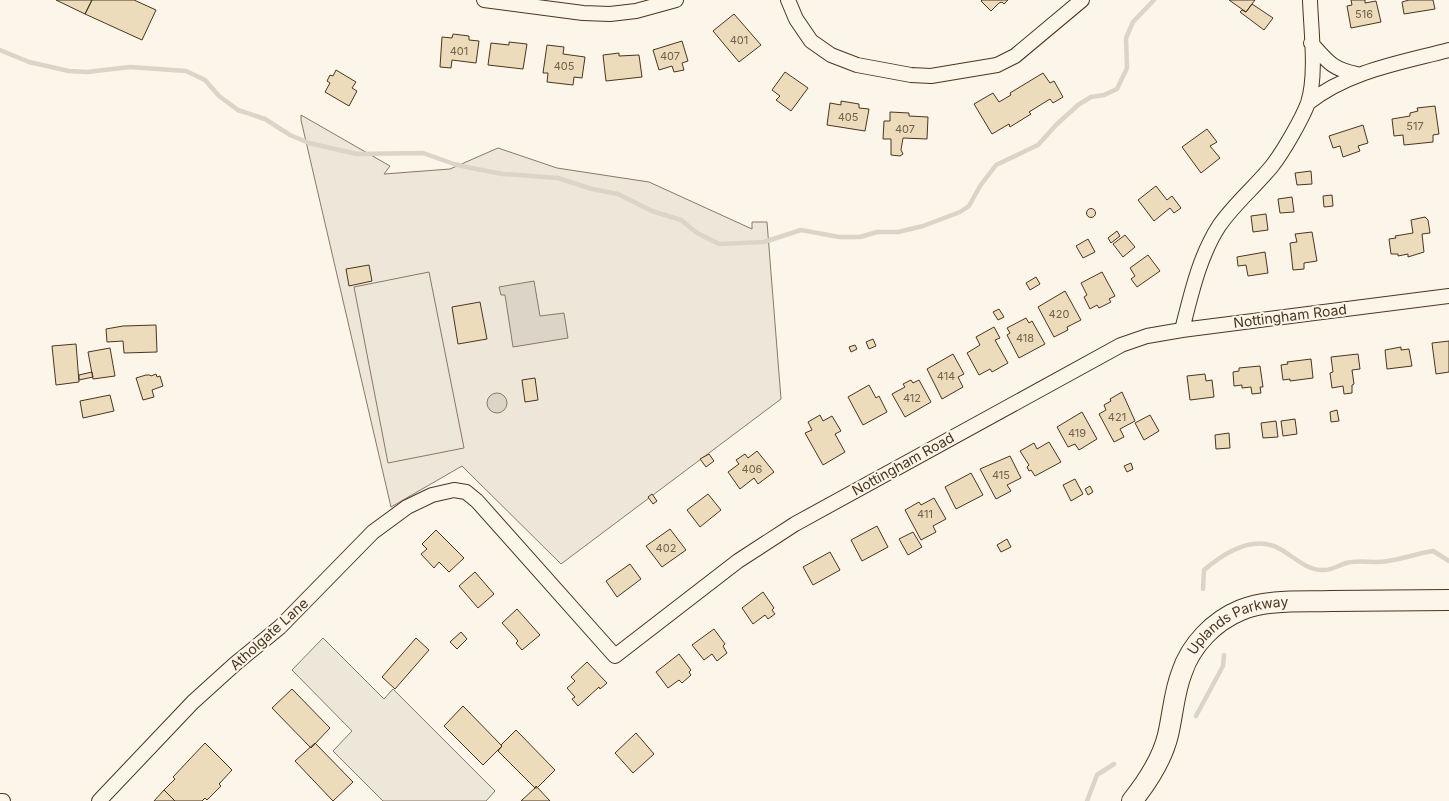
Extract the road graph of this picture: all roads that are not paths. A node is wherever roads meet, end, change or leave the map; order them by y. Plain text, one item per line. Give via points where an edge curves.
1 (484, 0) edge
2 (676, 0) edge
3 (788, 0) edge
4 (1082, 0) edge
5 (1310, 0) edge
6 (1312, 43) junction
7 (1449, 50) edge
8 (1357, 74) junction
9 (1308, 103) junction
10 (1449, 296) edge
11 (1182, 330) junction
12 (454, 490) joint
13 (1449, 600) edge
14 (99, 801) edge
15 (1132, 801) edge

1 - 2 street via 610,14
3 - 4 street via 811,41 831,55 857,65 911,76 997,66 1015,56
5 - 6 street
6 - 8 street via 1339,70
6 - 9 street
7 - 8 street
8 - 9 street via 1324,90
9 - 11 street via 1272,166 1237,202 1219,227 1193,287
10 - 11 street, Nottingham Road
11 - 12 street, Nottingham Road via 1147,336 1121,345 795,524 738,561 615,656 477,501 466,492
12 - 14 street, Atholgate Lane via 432,495 407,507 374,532 280,627 193,702
13 - 15 street, Uplands Parkway via 1283,602 1241,610 1224,619 1206,633 1182,670 1162,754 1151,776

